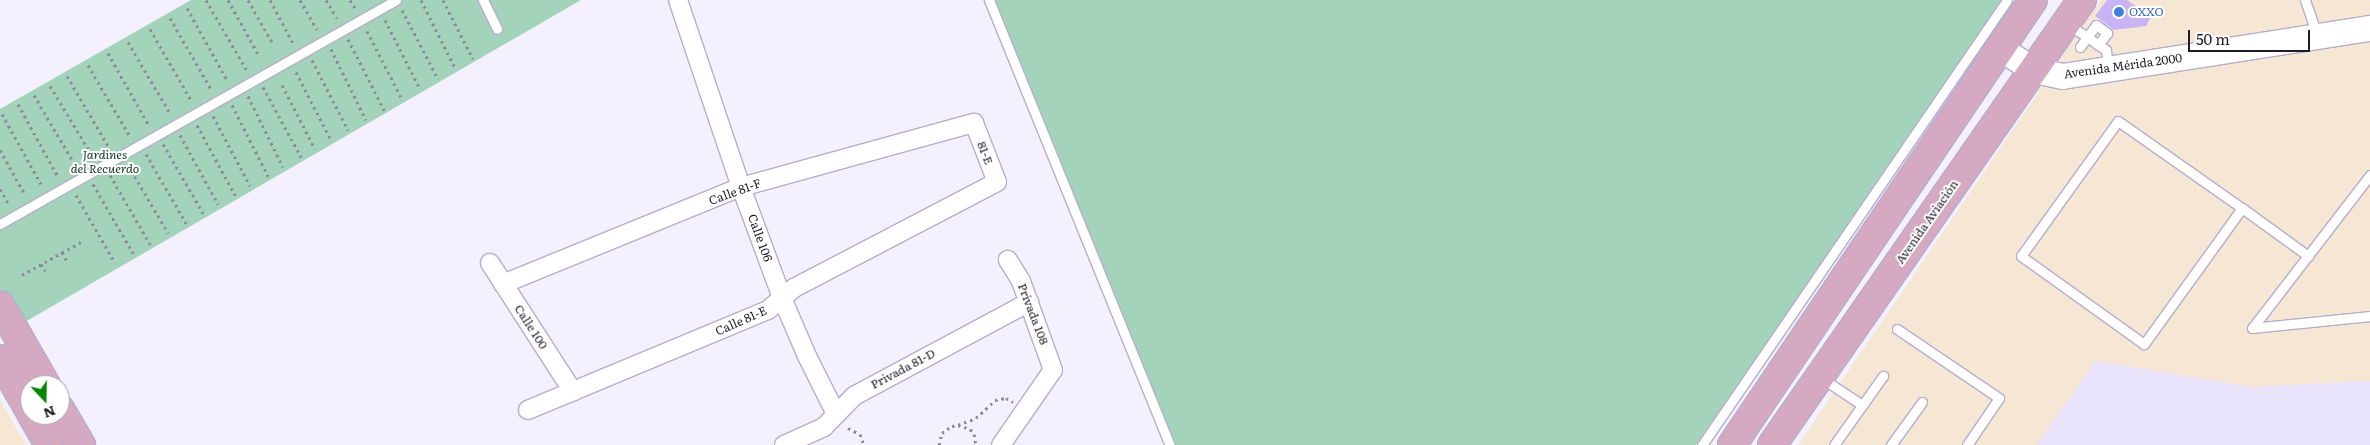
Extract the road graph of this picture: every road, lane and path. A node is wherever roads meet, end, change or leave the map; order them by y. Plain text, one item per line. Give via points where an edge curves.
1 (206, 0) edge
2 (228, 0) edge
3 (248, 0) edge
4 (270, 0) edge
5 (300, 0) edge
6 (326, 0) edge
7 (350, 0) edge
8 (396, 0) edge
9 (420, 0) edge
10 (443, 0) edge
11 (484, 0) edge
12 (678, 0) edge
13 (989, 0) edge
14 (2007, 0) edge
15 (2034, 0) edge
16 (2082, 0) edge
17 (2305, 0) edge
18 (187, 8) dead end
19 (355, 8) dead end
20 (402, 10) dead end
21 (170, 18) dead end
22 (337, 18) dead end
23 (384, 20) dead end
24 (2370, 28) edge
25 (150, 29) dead end
26 (497, 29) dead end
27 (317, 30) dead end
28 (366, 30) dead end
29 (2077, 30) junction
30 (2318, 36) junction
31 (348, 39) dead end
32 (128, 42) dead end
33 (294, 43) dead end
34 (273, 44) dead end
35 (2098, 45) junction
36 (2080, 47) dead end
37 (2000, 48) junction
38 (331, 49) dead end
39 (108, 53) dead end
40 (258, 54) dead end
41 (472, 58) dead end
42 (312, 60) dead end
43 (88, 65) dead end
44 (455, 68) dead end
45 (2108, 68) junction
46 (246, 69) dead end
47 (2034, 70) junction
48 (296, 72) dead end
49 (67, 76) dead end
50 (438, 79) dead end
51 (227, 80) dead end
52 (282, 85) dead end
53 (50, 86) dead end
54 (263, 87) dead end
55 (211, 89) dead end
56 (420, 89) dead end
57 (34, 95) dead end
58 (248, 96) dead end
59 (402, 99) dead end
60 (191, 100) dead end
61 (18, 104) dead end
62 (232, 105) dead end
63 (384, 110) dead end
64 (169, 112) dead end
65 (2, 114) dead end
66 (213, 115) dead end
67 (366, 120) dead end
68 (974, 123) joint
69 (148, 124) dead end
70 (197, 125) dead end
71 (348, 130) dead end
72 (179, 134) dead end
73 (129, 135) dead end
74 (331, 140) dead end
75 (163, 144) dead end
76 (108, 146) dead end
77 (315, 149) dead end
78 (0, 150) edge
79 (146, 154) dead end
80 (92, 155) dead end
81 (301, 157) dead end
82 (127, 164) dead end
83 (75, 165) dead end
84 (283, 167) dead end
85 (109, 174) dead end
86 (57, 175) dead end
87 (2370, 175) edge
88 (268, 176) dead end
89 (997, 182) joint
90 (93, 183) dead end
91 (41, 184) dead end
92 (250, 186) dead end
93 (742, 187) junction
94 (0, 189) edge
95 (24, 193) dead end
96 (75, 193) dead end
97 (235, 194) dead end
98 (8, 202) dead end
99 (218, 204) dead end
100 (2242, 208) junction
101 (203, 213) dead end
102 (186, 223) dead end
103 (0, 224) edge
104 (168, 233) dead end
105 (81, 242) dead end
106 (150, 244) dead end
107 (62, 252) junction
108 (133, 253) dead end
109 (2308, 256) junction
110 (66, 260) dead end
111 (1008, 260) dead end
112 (115, 263) dead end
113 (490, 263) dead end
114 (41, 264) junction
115 (45, 271) dead end
116 (22, 275) dead end
117 (503, 284) junction
118 (782, 298) junction
119 (1029, 302) junction
120 (0, 305) edge
121 (2370, 316) edge
122 (1897, 328) dead end
123 (0, 359) edge
124 (40, 375) edge
125 (1882, 376) dead end
126 (1820, 377) junction
127 (573, 392) junction
128 (20, 394) edge
129 (1922, 402) dead end
130 (1018, 405) dead end
131 (1862, 406) junction
132 (528, 410) dead end
133 (836, 414) junction
134 (38, 425) edge
135 (69, 425) edge
136 (958, 425) junction
137 (848, 428) dead end
138 (49, 445) edge
139 (81, 445) edge
140 (784, 445) edge
141 (864, 445) edge
142 (939, 445) edge
143 (976, 445) edge
144 (1001, 445) edge
145 (1170, 445) edge
146 (1702, 445) edge
147 (1732, 445) edge
148 (1772, 445) edge
149 (1834, 445) edge
150 (1891, 445) edge
151 (1967, 445) edge

1 - 46 path
2 - 40 path
3 - 34 path
4 - 33 path
5 - 27 path
6 - 22 path
7 - 19 path
8 - 103 lane
9 - 44 path
10 - 41 path
11 - 26 lane
12 - 93 street, Calle 106
13 - 145 lane
14 - 146 lane
15 - 37 main road
16 - 29 main road, Avenida Aviación
17 - 30 lane
18 - 51 path
20 - 50 path
21 - 55 path
23 - 56 path
24 - 30 main road, Avenida Mérida 2000
25 - 60 path
28 - 59 path
29 - 35 lane
29 - 35 lane via 2096,25 2107,33
29 - 36 lane
29 - 47 main road, Avenida Aviación
30 - 45 main road, Avenida Mérida 2000
31 - 63 path
32 - 64 path
35 - 45 lane via 2106,50
37 - 47 main road, Avenida Mérida 2000
37 - 147 main road
38 - 67 path
39 - 69 path
42 - 71 path
43 - 73 path
45 - 47 main road, Avenida Mérida 2000 via 2062,76
47 - 126 main road, Avenida Aviación
48 - 74 path
49 - 76 path
52 - 77 path
53 - 80 path
54 - 81 path
57 - 83 path
58 - 84 path
61 - 86 path
62 - 88 path
65 - 91 path
66 - 92 path
68 - 89 street, 81-E
68 - 93 street, Calle 81-F
70 - 97 path
72 - 99 path
75 - 101 path
78 - 95 path
79 - 102 path
82 - 104 path
85 - 106 path
87 - 109 lane
89 - 118 street, Calle 81-E via 794,288
90 - 108 path
93 - 117 street, Calle 81-F
93 - 118 street, Calle 106
94 - 98 path
96 - 112 path
100 - 100 lane via 2118,121 2021,256 2144,344
100 - 109 lane
105 - 107 path
107 - 110 path
107 - 114 path
109 - 121 lane via 2252,328
111 - 119 street, Privada 108
113 - 117 street, Calle 100
114 - 115 path
114 - 116 path
117 - 127 street, Calle 100
118 - 127 street, Calle 81-E via 768,310
118 - 133 street, Calle 106
119 - 133 street, Privada 81-D via 854,396
119 - 144 street, Privada 108 via 1053,370
120 - 124 main road
122 - 151 lane via 1999,398
123 - 128 main road
125 - 131 lane
126 - 131 lane
126 - 148 main road, Avenida Aviación
127 - 132 street, Calle 81-E
129 - 150 lane
130 - 136 path via 1001,398 976,418
131 - 149 lane
133 - 140 street, Privada 81-D via 824,427
134 - 138 main road
135 - 139 main road
136 - 142 path via 942,433
136 - 143 path via 974,434
137 - 141 path via 860,434

